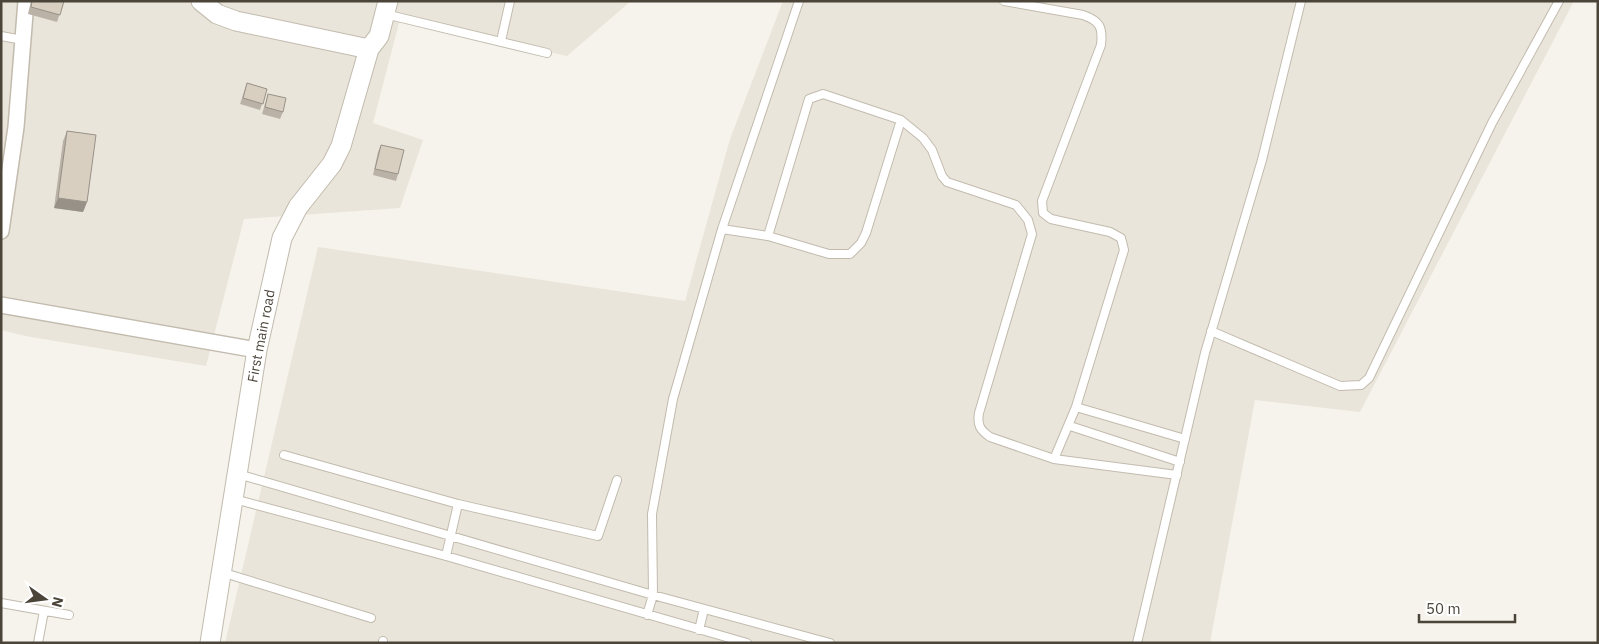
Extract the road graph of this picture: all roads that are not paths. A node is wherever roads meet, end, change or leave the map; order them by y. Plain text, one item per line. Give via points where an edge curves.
1 (26, 1) edge
2 (202, 1) edge
3 (510, 1) edge
4 (799, 1) edge
5 (1004, 1) edge
6 (1301, 1) edge
7 (1559, 1) edge
8 (386, 8) edge
9 (1, 36) edge
10 (23, 40) junction
11 (500, 41) junction
12 (369, 49) junction
13 (548, 53) dead end
14 (901, 120) junction
15 (722, 229) junction
16 (1, 231) edge
17 (768, 236) junction
18 (1, 304) edge
19 (1212, 331) junction
20 (257, 350) junction
21 (1076, 408) junction
22 (1070, 426) junction
23 (1185, 439) junction
24 (284, 455) dead end
25 (1054, 459) junction
26 (1180, 462) junction
27 (238, 474) junction
28 (1177, 475) junction
29 (617, 480) dead end
30 (232, 498) junction
31 (458, 504) junction
32 (452, 535) junction
33 (446, 556) junction
34 (221, 572) junction
35 (653, 595) junction
36 (1, 603) edge
37 (704, 609) junction
38 (44, 611) junction
39 (69, 615) dead end
40 (647, 615) junction
41 (371, 618) dead end
42 (700, 630) junction
43 (812, 640) edge
44 (38, 643) edge
45 (210, 643) edge
46 (747, 643) edge
47 (830, 643) edge
48 (1137, 643) edge

1 - 10 street
2 - 12 street via 217,14 236,21
3 - 11 lane
4 - 15 lane
5 - 21 lane via 1089,17 1100,25 1102,34 1101,45 1042,200 1044,213 1051,218 1110,232 1124,243
6 - 19 lane via 1262,160
7 - 19 lane via 1492,123 1369,378 1361,384 1340,386
8 - 11 lane
8 - 12 street, First main road via 379,36
9 - 10 lane
10 - 16 street via 16,127
11 - 13 lane
12 - 20 street, First main road via 341,146 332,164 298,206 282,238
14 - 17 lane via 866,232 850,254 829,254
14 - 17 lane via 823,94 809,99
14 - 25 lane via 932,150 947,182 1016,204 1028,220 1032,234 978,421 982,432 990,437
15 - 17 lane
15 - 35 lane via 671,409 652,514
18 - 20 street
19 - 23 lane
20 - 27 street, First main road
21 - 22 lane
21 - 23 lane
22 - 25 lane
22 - 26 lane
23 - 26 lane
24 - 31 lane
25 - 28 lane
26 - 28 lane
27 - 30 street, First main road
27 - 32 lane
28 - 48 lane
29 - 31 lane via 598,536
30 - 33 lane
30 - 34 street, First main road
31 - 32 lane
32 - 33 lane
32 - 35 lane
33 - 40 lane
34 - 41 lane
34 - 45 street, First main road
35 - 37 lane
35 - 40 lane
36 - 38 lane
37 - 42 lane
37 - 43 lane
38 - 39 lane
38 - 44 lane
40 - 42 lane
42 - 46 lane
43 - 47 lane

